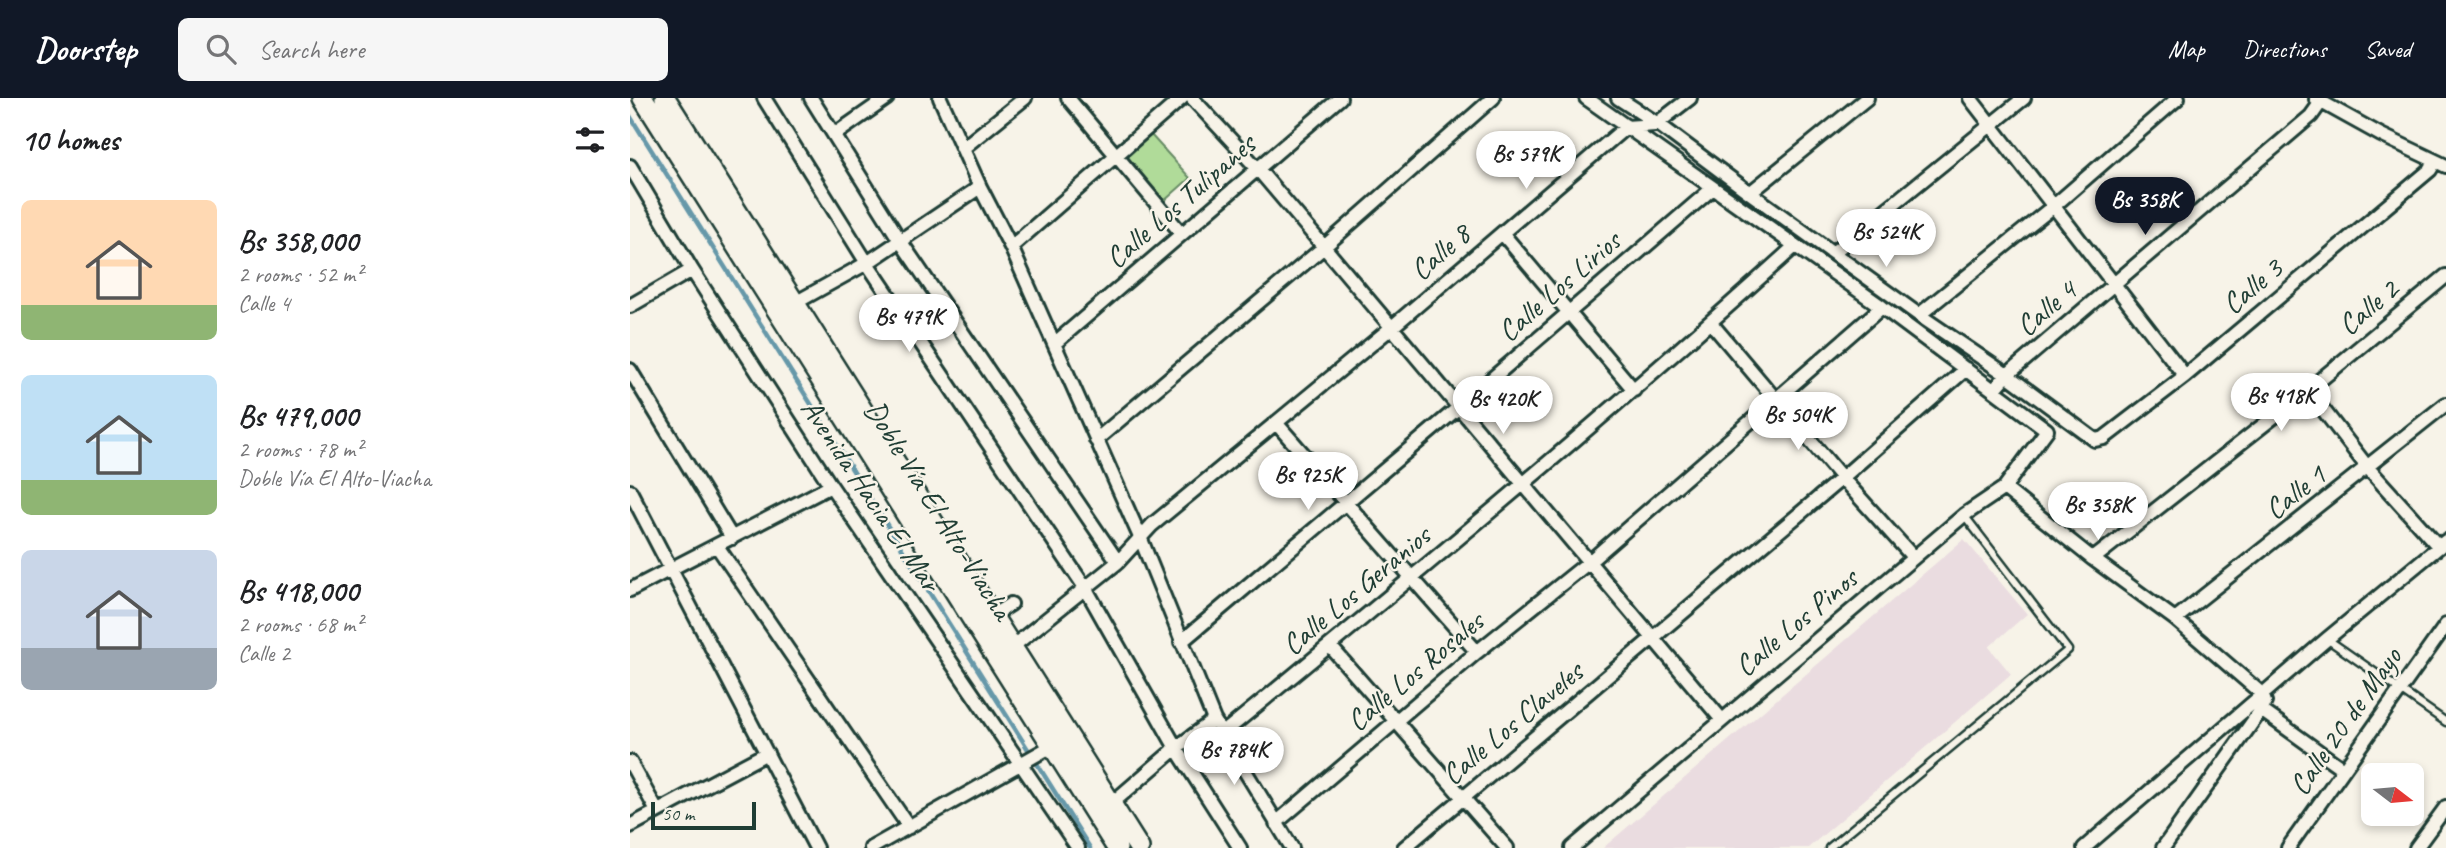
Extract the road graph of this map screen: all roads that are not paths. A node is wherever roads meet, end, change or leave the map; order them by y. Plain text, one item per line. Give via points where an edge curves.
1 (643, 98) edge
2 (665, 98) edge
3 (764, 98) edge
4 (810, 98) edge
5 (887, 98) edge
6 (940, 98) edge
7 (1025, 98) edge
8 (1068, 98) edge
9 (1182, 98) edge
10 (1192, 98) edge
11 (1340, 98) edge
12 (1493, 98) edge
13 (1586, 98) edge
14 (1618, 98) edge
15 (1689, 98) edge
16 (1867, 98) edge
17 (1970, 98) edge
18 (2024, 98) edge
19 (2178, 98) edge
20 (2318, 100) edge
21 (1658, 124) junction
22 (1992, 126) junction
23 (1626, 127) junction
24 (834, 135) junction
25 (963, 148) junction
26 (1115, 157) junction
27 (2441, 164) edge
28 (630, 166) edge
29 (1257, 168) junction
30 (980, 187) junction
31 (1713, 187) junction
32 (1750, 192) junction
33 (2055, 205) junction
34 (1502, 233) junction
35 (1182, 234) junction
36 (901, 242) junction
37 (1795, 246) junction
38 (1011, 247) junction
39 (1324, 247) junction
40 (1834, 252) junction
41 (867, 263) junction
42 (692, 270) junction
43 (2446, 276) edge
44 (2115, 285) junction
45 (795, 303) junction
46 (630, 306) edge
47 (1882, 307) junction
48 (1569, 312) junction
49 (1919, 315) junction
50 (1711, 323) junction
51 (1391, 328) junction
52 (1054, 344) junction
53 (1966, 369) junction
54 (630, 370) edge
55 (2007, 374) junction
56 (2185, 376) junction
57 (1634, 390) junction
58 (1994, 390) junction
59 (2308, 390) junction
60 (1775, 400) junction
61 (2446, 404) edge
62 (1458, 408) junction
63 (1277, 424) junction
64 (1096, 440) junction
65 (2368, 468) junction
66 (1842, 478) junction
67 (1522, 485) junction
68 (831, 486) junction
69 (2004, 488) junction
70 (630, 491) edge
71 (1344, 503) junction
72 (1964, 514) junction
73 (1140, 537) junction
74 (732, 538) junction
75 (2442, 544) edge
76 (717, 546) junction
77 (1913, 557) junction
78 (2093, 559) junction
79 (1118, 562) junction
80 (1589, 562) junction
81 (671, 568) junction
82 (1410, 579) junction
83 (1086, 589) junction
84 (630, 590) edge
85 (1011, 604) dead end
86 (992, 616) junction
87 (2175, 619) junction
88 (2446, 625) edge
89 (1653, 638) junction
90 (2327, 639) junction
91 (1181, 642) junction
92 (1330, 646) junction
93 (1012, 647) junction
94 (1477, 652) junction
95 (2399, 689) junction
96 (2262, 694) junction
97 (2261, 710) junction
98 (1214, 720) junction
99 (1396, 720) junction
100 (1722, 720) junction
101 (2446, 722) edge
102 (1222, 734) junction
103 (1049, 748) junction
104 (1176, 748) junction
105 (767, 753) junction
106 (1027, 761) junction
107 (630, 762) edge
108 (2343, 769) junction
109 (1464, 799) junction
110 (1111, 804) junction
111 (2446, 807) edge
112 (657, 811) junction
113 (1276, 822) junction
114 (630, 826) edge
115 (909, 827) junction
116 (816, 848) edge
117 (871, 848) edge
118 (1078, 848) edge
119 (1117, 848) edge
120 (1139, 848) edge
121 (1240, 848) edge
122 (1292, 848) edge
123 (1404, 848) edge
124 (1507, 848) edge
125 (1572, 848) edge
126 (1829, 848) edge
127 (2084, 848) edge
128 (2163, 848) edge
129 (2288, 848) edge
130 (2416, 848) edge

1 - 103 highway, Doble Vía El Alto-Viacha
2 - 45 highway, Doble Vía El Alto-Viacha
3 - 41 street
4 - 24 street
5 - 24 street
6 - 25 street
7 - 25 street
8 - 26 street
9 - 26 street
10 - 29 street
11 - 29 street, Calle Los Tulipanes
12 - 39 street
13 - 23 street
14 - 21 street
15 - 21 street
16 - 32 street
17 - 22 street
18 - 22 street
19 - 33 street
20 - 27 street
20 - 44 street, Calle 4 via 2311,116
21 - 23 street
21 - 32 street
22 - 33 street
22 - 40 street
23 - 31 street
23 - 34 street, Calle 8
24 - 36 street
25 - 30 street
26 - 35 street
26 - 38 street
27 - 56 street, Calle 3
28 - 42 street, Avenida Hacia El Mar
29 - 35 street, Calle Los Tulipanes
29 - 39 street
30 - 36 street
30 - 38 street
31 - 37 street
31 - 48 street, Calle Los Lirios
32 - 40 street
33 - 44 street
33 - 49 street
34 - 48 street
34 - 51 street, Calle 8
35 - 52 street, Calle Los Tulipanes
36 - 41 street
36 - 79 street
37 - 47 street
37 - 50 street, Calle Los Geranios
38 - 52 street
39 - 51 street
39 - 64 street
40 - 49 street
41 - 45 street
41 - 83 street
42 - 46 street
42 - 68 street, Avenida Hacia El Mar
43 - 59 street, Calle 2
44 - 55 street, Calle 4
44 - 56 street
45 - 86 highway, Doble Vía El Alto-Viacha
47 - 53 street
47 - 60 street, Calle Los Rosales
48 - 57 street
48 - 62 street, Calle Los Lirios
49 - 55 street
50 - 57 street, Calle Los Geranios
50 - 60 street
51 - 62 street
51 - 63 street, Calle 8
52 - 64 street
53 - 58 street
53 - 66 street, Calle Los Claveles
54 - 74 street
55 - 56 street, Calle 3 via 2095,440 2104,438
55 - 58 street, Calle 4
57 - 67 street, Calle Los Geranios
58 - 69 street, Calle Los Pinos via 2047,430
59 - 65 street
59 - 78 street, Calle 2
60 - 66 street
60 - 80 street, Calle Los Rosales
61 - 65 street, Calle 1
62 - 67 street
62 - 71 street, Calle Los Lirios
63 - 71 street
63 - 73 street, Calle 8
64 - 73 street
65 - 75 street
65 - 87 street, Calle 1
66 - 77 street
66 - 89 street, Calle Los Claveles
67 - 80 street
67 - 82 street, Calle Los Geranios
68 - 74 street
68 - 106 street, Avenida Hacia El Mar
69 - 72 street, Calle Los Pinos
69 - 78 street
70 - 81 street
71 - 82 street
71 - 91 street, Calle Los Lirios
72 - 77 street, Calle Los Pinos
72 - 126 lane via 2068,650
73 - 79 street, Calle 8
73 - 91 street
74 - 76 street
75 - 90 street
76 - 81 street
76 - 115 street
77 - 100 street, Calle Los Pinos
78 - 87 street
79 - 83 street, Calle 8
80 - 89 street
80 - 94 street, Calle Los Rosales
81 - 84 street
81 - 105 street
82 - 92 street, Calle Los Geranios
82 - 94 street
83 - 93 street, Calle 8
83 - 104 street
85 - 86 street
86 - 93 highway, Doble Vía El Alto-Viacha
87 - 96 street
88 - 95 street, Calle 20 de Mayo
89 - 100 street
89 - 109 street, Calle Los Claveles
90 - 95 lane
90 - 96 street
91 - 98 street
92 - 99 street
92 - 102 street, Calle Los Geranios
93 - 110 highway, Doble Vía El Alto-Viacha
94 - 99 street, Calle Los Rosales
95 - 101 lane
95 - 108 street, Calle 20 de Mayo
96 - 97 street
96 - 127 street
97 - 108 street
97 - 128 street
98 - 102 street
98 - 104 street
99 - 109 street
99 - 113 street, Calle Los Rosales
100 - 125 street, Calle Los Pinos
102 - 113 street
103 - 106 street
103 - 119 highway, Doble Vía El Alto-Viacha
104 - 110 street
104 - 121 street
105 - 112 street
105 - 116 street
106 - 115 street
106 - 118 street, Avenida Hacia El Mar
107 - 112 street
108 - 129 street, Calle 20 de Mayo
109 - 123 street, Calle Los Claveles
109 - 124 street
110 - 120 highway, Doble Vía El Alto-Viacha
111 - 130 street
112 - 114 street
113 - 122 street
115 - 117 street

